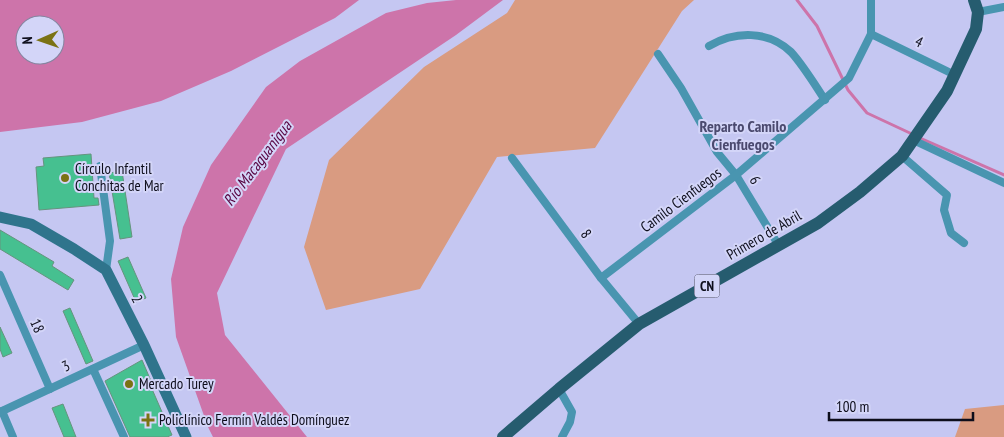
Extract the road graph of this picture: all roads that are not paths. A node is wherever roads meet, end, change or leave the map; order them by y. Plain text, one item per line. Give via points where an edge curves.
1 (871, 0) edge
2 (976, 6) edge
3 (1004, 7) edge
4 (871, 34) junction
5 (709, 46) dead end
6 (658, 54) dead end
7 (955, 75) junction
8 (825, 100) junction
9 (916, 136) junction
10 (902, 156) junction
11 (512, 158) dead end
12 (100, 166) dead end
13 (736, 175) junction
14 (1004, 183) edge
15 (0, 217) edge
16 (964, 244) dead end
17 (779, 246) junction
18 (106, 270) junction
19 (0, 275) edge
20 (601, 278) junction
21 (639, 324) junction
22 (144, 345) junction
23 (93, 369) junction
24 (50, 389) junction
25 (559, 389) junction
26 (1, 411) edge
27 (13, 437) edge
28 (124, 437) edge
29 (186, 437) edge
30 (503, 437) edge
31 (562, 437) edge

1 - 4 street, Camilo Cienfuegos
2 - 3 street
2 - 7 main road, Primero de Abril / CN via 976,29
4 - 7 street, 4
4 - 8 street, Camilo Cienfuegos via 849,78
5 - 8 street via 746,34 778,42 791,53
6 - 13 street, 6 via 718,152
7 - 9 main road, Primero de Abril / CN
8 - 13 street, Camilo Cienfuegos
9 - 10 main road, Primero de Abril / CN
9 - 14 street
10 - 16 street via 947,194 944,210 951,233
10 - 17 main road, Primero de Abril / CN via 818,224
11 - 20 street, 8
12 - 18 street via 110,241
13 - 17 street, 6
13 - 20 street, Camilo Cienfuegos
15 - 18 main road via 31,224
17 - 21 main road, Primero de Abril / CN
18 - 22 main road, 2
19 - 24 street, 18
20 - 21 street, 8
21 - 25 main road, Primero de Abril / CN
22 - 23 street, 3
22 - 29 main road, 2
23 - 24 street, 3
23 - 28 street
24 - 26 street, 3
25 - 30 main road, Primero de Abril / CN
25 - 31 street via 572,412
26 - 27 street

